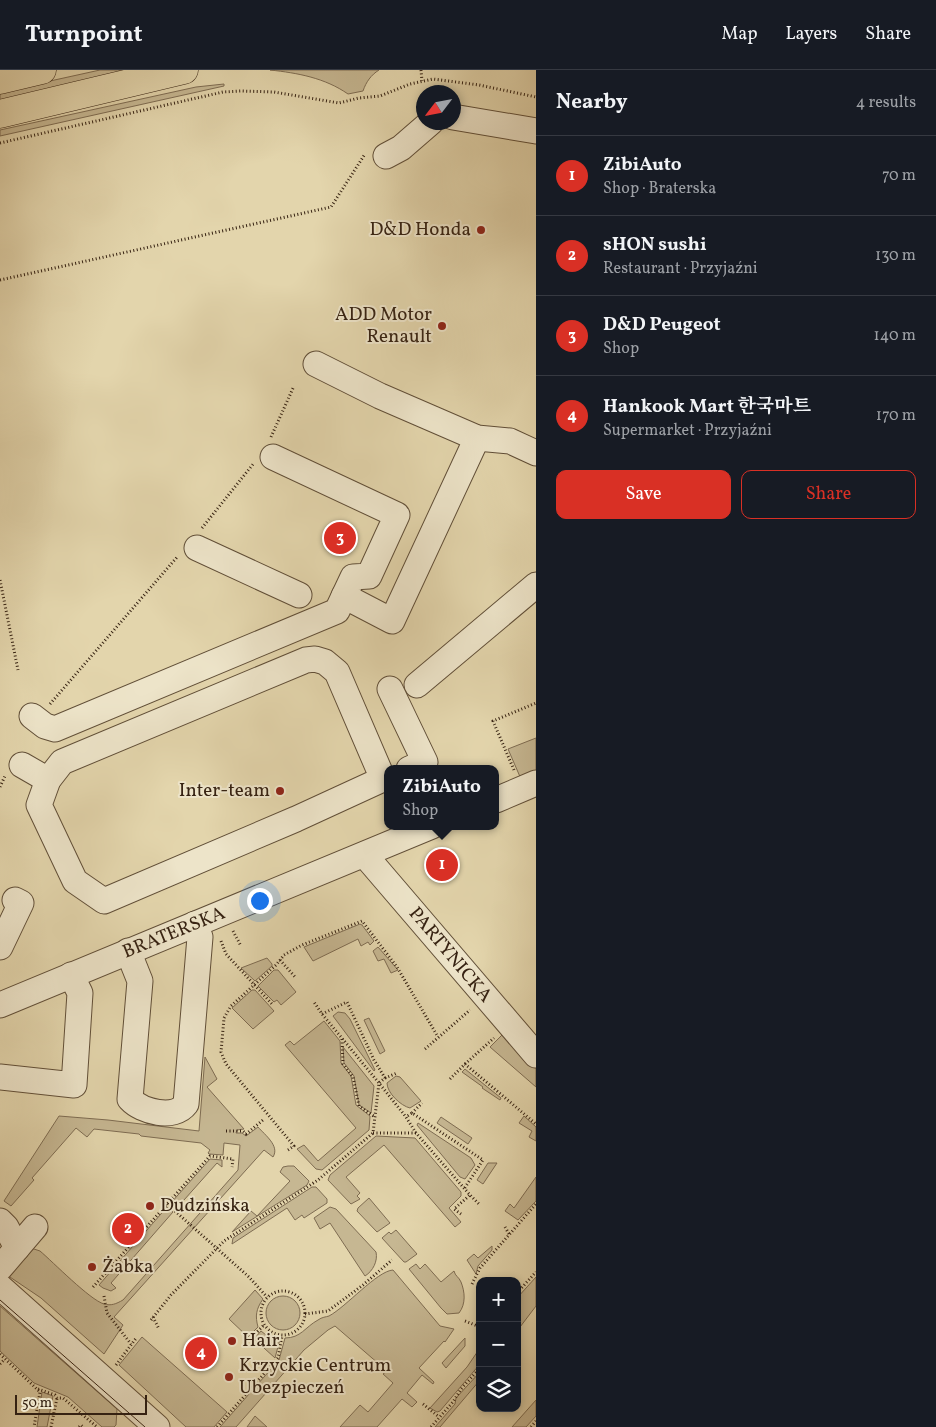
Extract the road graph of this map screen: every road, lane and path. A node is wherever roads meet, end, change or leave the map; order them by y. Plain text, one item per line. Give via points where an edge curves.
1 (42, 70) edge
2 (184, 70) edge
3 (421, 70) edge
4 (0, 80) edge
5 (422, 81) junction
6 (536, 97) edge
7 (0, 114) edge
8 (461, 118) edge
9 (422, 130) edge
10 (536, 130) edge
11 (0, 143) edge
12 (376, 155) joint
13 (0, 280) edge
14 (316, 364) dead end
15 (477, 438) junction
16 (536, 453) edge
17 (273, 457) dead end
18 (236, 486) dead end
19 (194, 542) junction
20 (0, 580) edge
21 (536, 585) edge
22 (299, 595) dead end
23 (344, 596) junction
24 (18, 670) dead end
25 (417, 686) dead end
26 (390, 689) dead end
27 (536, 703) edge
28 (33, 717) joint
29 (22, 765) dead end
30 (418, 765) edge
31 (384, 774) edge
32 (526, 777) edge
33 (384, 779) edge
34 (48, 780) junction
35 (499, 798) edge
36 (423, 830) edge
37 (366, 854) junction
38 (195, 924) junction
39 (237, 940) dead end
40 (224, 946) dead end
41 (241, 946) dead end
42 (128, 951) junction
43 (280, 960) junction
44 (72, 975) junction
45 (296, 978) dead end
46 (254, 986) junction
47 (314, 1002) dead end
48 (272, 1004) dead end
49 (0, 1005) edge
50 (473, 1008) dead end
51 (322, 1014) junction
52 (497, 1036) dead end
53 (438, 1037) junction
54 (342, 1038) junction
55 (425, 1049) dead end
56 (536, 1055) edge
57 (465, 1064) junction
58 (396, 1073) dead end
59 (0, 1077) edge
60 (385, 1078) junction
61 (450, 1078) dead end
62 (379, 1084) junction
63 (422, 1103) dead end
64 (412, 1112) junction
65 (375, 1117) junction
66 (406, 1117) junction
67 (264, 1120) dead end
68 (536, 1124) edge
69 (226, 1131) dead end
70 (373, 1132) junction
71 (416, 1132) junction
72 (288, 1150) dead end
73 (232, 1167) dead end
74 (464, 1189) junction
75 (470, 1195) junction
76 (167, 1204) junction
77 (536, 1204) edge
78 (480, 1205) dead end
79 (461, 1214) dead end
80 (0, 1221) edge
81 (505, 1227) dead end
82 (35, 1228) dead end
83 (510, 1234) junction
84 (17, 1248) junction
85 (216, 1249) junction
86 (392, 1260) dead end
87 (0, 1268) edge
88 (536, 1272) edge
89 (472, 1284) dead end
90 (0, 1287) edge
91 (93, 1287) dead end
92 (521, 1289) edge
93 (104, 1296) dead end
94 (266, 1297) junction
95 (305, 1314) junction
96 (465, 1321) dead end
97 (264, 1325) junction
98 (476, 1326) edge
99 (159, 1330) dead end
100 (282, 1336) junction
101 (138, 1337) dead end
102 (250, 1339) dead end
103 (131, 1344) junction
104 (0, 1354) edge
105 (5, 1359) junction
106 (0, 1364) edge
107 (114, 1367) dead end
108 (476, 1373) edge
109 (38, 1389) junction
110 (57, 1398) junction
111 (424, 1404) dead end
112 (439, 1417) junction
113 (536, 1421) edge
114 (34, 1427) edge
115 (51, 1427) edge
116 (79, 1427) edge
117 (83, 1427) edge
118 (97, 1427) edge
119 (157, 1427) edge
120 (217, 1427) edge
121 (431, 1427) edge
122 (531, 1427) edge

1 - 4 main road
2 - 7 main road
3 - 5 path
5 - 6 path via 433,79 479,84
5 - 11 path via 380,96 339,103 274,92 224,92
8 - 10 street
9 - 12 street via 401,148
12 - 13 path via 331,207
14 - 15 street
15 - 16 street via 510,441
15 - 23 street via 392,620
17 - 23 street via 397,515 369,576 353,577
18 - 19 path
19 - 22 street
19 - 28 path via 50,704
20 - 24 path
21 - 25 street
23 - 28 street via 337,611 55,729
26 - 30 street via 425,762
27 - 32 path via 493,721
29 - 34 street
31 - 34 street via 336,672 316,659 306,660 62,762
32 - 35 street
33 - 34 street via 104,901 75,881 39,805
36 - 37 street, BRATERSKA
37 - 38 street, BRATERSKA
37 - 56 street, PARTYNICKA
38 - 42 street, BRATERSKA
38 - 42 street via 200,937 186,1104 176,1111 148,1111 130,1099 140,981
39 - 41 path
40 - 46 path via 226,954
42 - 44 street, BRATERSKA
43 - 45 path
43 - 46 path
43 - 53 path via 302,945 362,921 397,966
44 - 49 street, BRATERSKA
44 - 59 street via 80,993 74,1084
46 - 48 path
46 - 72 path via 231,1006 224,1018 221,1052 238,1081 294,1146
47 - 51 path
50 - 53 path
51 - 54 path
51 - 60 path via 347,1002
52 - 57 path
53 - 55 path
54 - 62 path
54 - 65 path via 343,1064 353,1077 358,1106
57 - 61 path
57 - 68 path
58 - 60 path
60 - 62 path
62 - 65 path
62 - 66 path
63 - 64 path
64 - 66 path
64 - 74 path via 483,1160
65 - 70 path
66 - 71 path
67 - 69 path via 246,1134 243,1131
70 - 71 path
70 - 85 path via 318,1180
71 - 74 path
73 - 76 path via 233,1159 210,1156
74 - 75 path
75 - 78 path
75 - 79 path via 454,1209
76 - 85 path
76 - 91 path
77 - 83 path
80 - 84 street
81 - 83 path
82 - 84 street
83 - 89 path via 480,1268
84 - 87 street
85 - 94 path via 249,1277
85 - 99 path via 152,1318
86 - 95 path via 328,1311
88 - 92 path
90 - 119 street
93 - 103 path via 107,1313
94 - 95 path via 279,1291 291,1292 301,1300
94 - 97 path via 260,1311
95 - 100 path via 304,1322 297,1331
96 - 98 path
97 - 100 path via 270,1332
97 - 102 path
100 - 120 path via 278,1358
101 - 103 path
103 - 107 path
104 - 105 path
105 - 106 path
105 - 109 path
108 - 112 path
109 - 110 path
109 - 114 path
110 - 115 path
110 - 118 path via 63,1398
111 - 112 path
112 - 121 path
113 - 122 path
116 - 117 path

